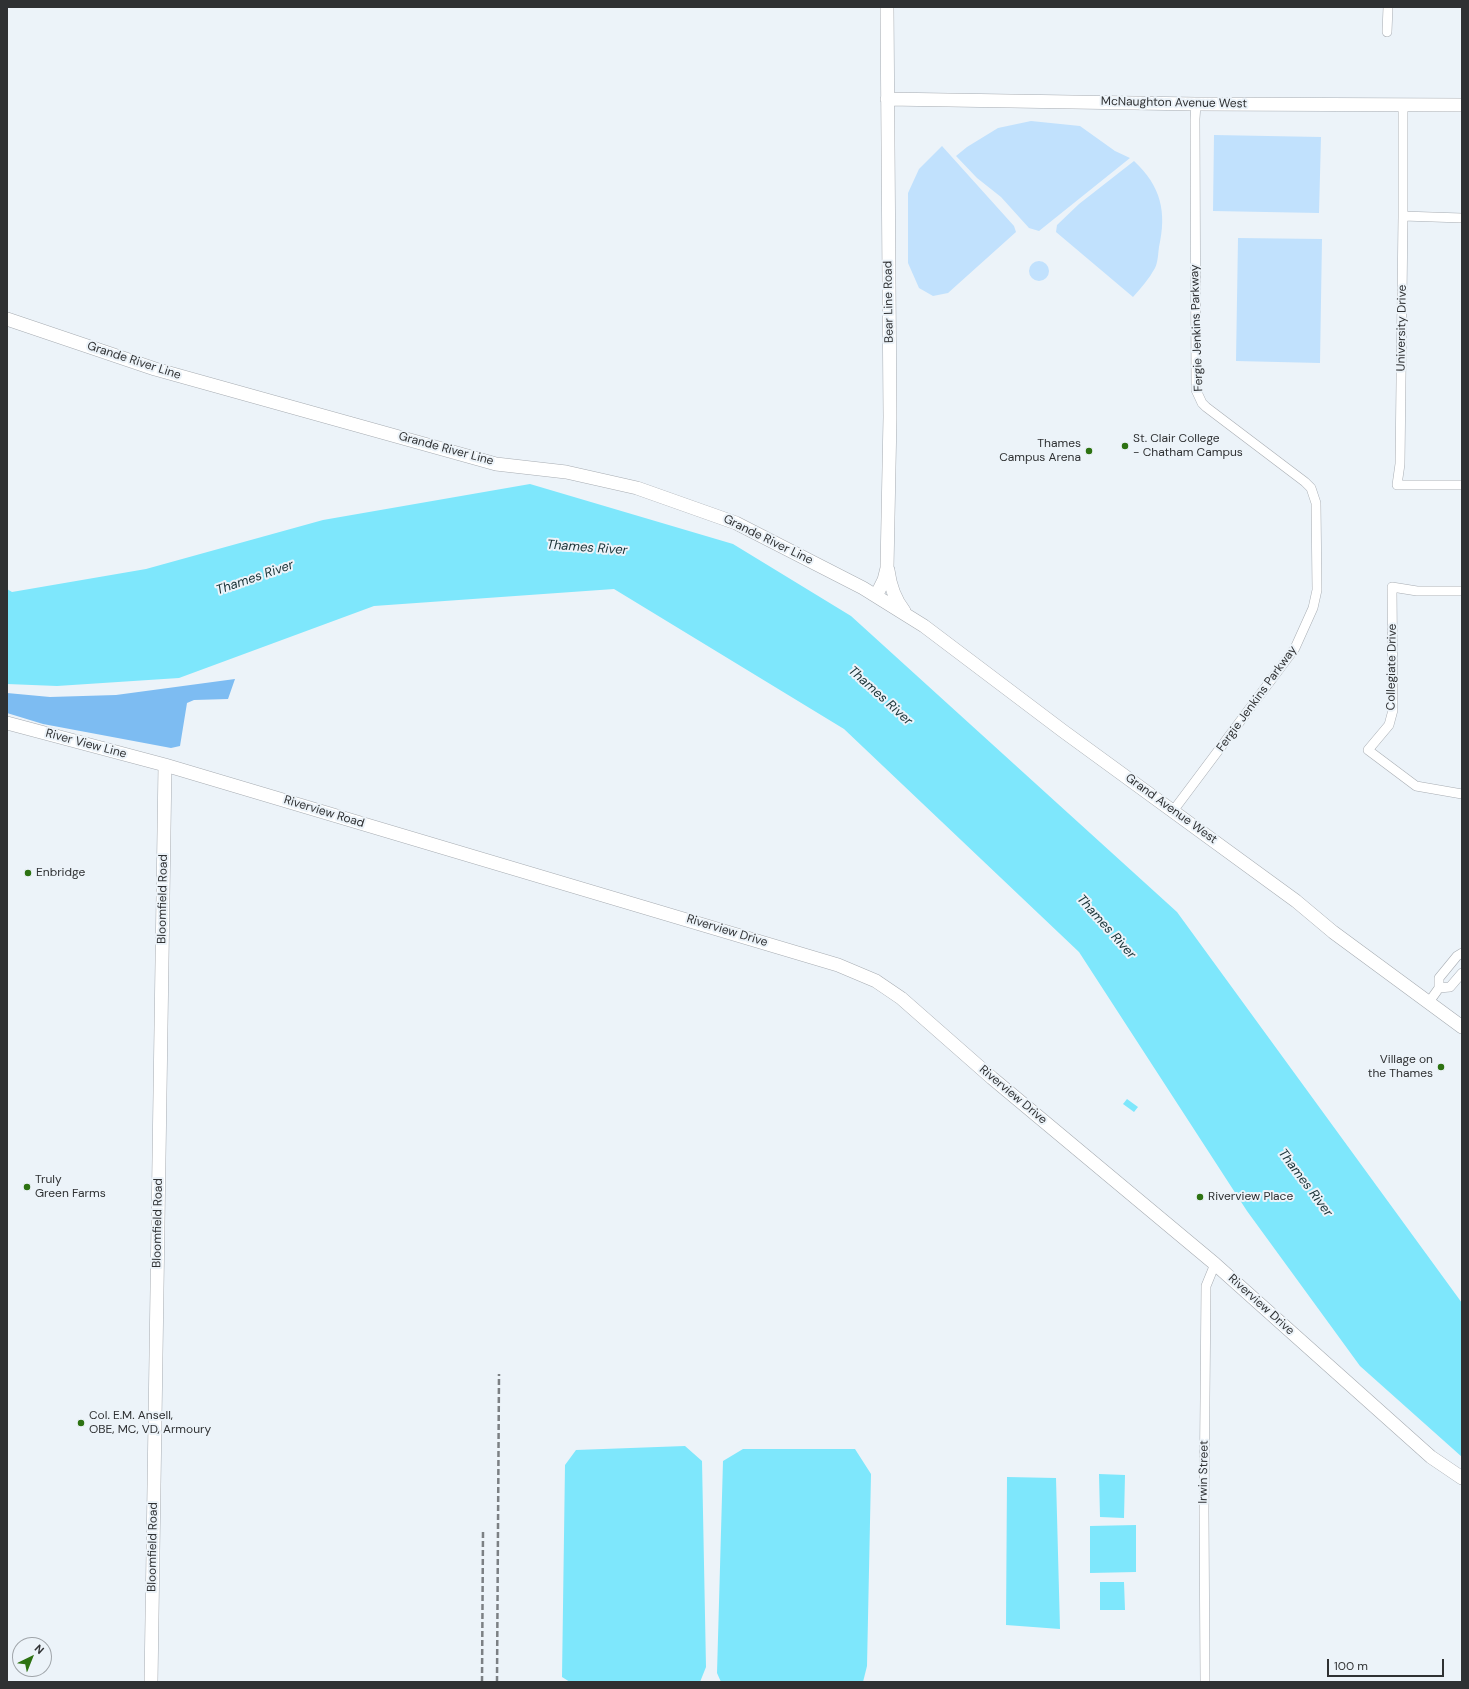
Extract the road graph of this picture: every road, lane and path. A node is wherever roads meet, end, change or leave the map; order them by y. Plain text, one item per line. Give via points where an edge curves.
1 (886, 7) edge
2 (1388, 7) edge
3 (1388, 32) dead end
4 (887, 99) junction
5 (1196, 104) junction
6 (1462, 105) edge
7 (1403, 106) junction
8 (1403, 216) junction
9 (1462, 218) edge
10 (7, 319) edge
11 (1462, 485) edge
12 (887, 568) junction
13 (1462, 591) edge
14 (876, 596) junction
15 (914, 620) junction
16 (7, 723) edge
17 (165, 764) junction
18 (1462, 794) edge
19 (1173, 811) junction
20 (484, 859) joint
21 (1462, 953) edge
22 (1462, 972) edge
23 (1439, 988) junction
24 (1429, 1002) junction
25 (1462, 1027) edge
26 (1215, 1264) junction
27 (1462, 1478) edge
28 (151, 1682) edge
29 (1205, 1682) edge

1 - 4 main road, Bear Line Road
2 - 3 street
4 - 5 main road, McNaughton Avenue West
4 - 12 main road, Bear Line Road via 890,417
5 - 7 main road, McNaughton Avenue West
5 - 19 street, Fergie Jenkins Parkway via 1196,390 1206,407 1311,488 1316,503 1317,590 1313,608 1296,646
6 - 7 main road, McNaughton Avenue West
7 - 8 street, University Drive
8 - 9 street
8 - 11 street, University Drive via 1400,456 1397,485
10 - 14 main road, Grande River Line via 155,369 496,464 566,472 637,488 736,523
12 - 14 main road, Bear Line Road
12 - 15 main road via 897,602
13 - 18 street, Collegiate Drive via 1392,588 1393,710 1389,725 1368,750 1416,786
14 - 15 main road, Grand Avenue West
15 - 19 main road, Grand Avenue West
16 - 17 main road, River View Line
17 - 20 main road, Riverview Road
17 - 28 main road, Bloomfield Road
19 - 24 main road, Grand Avenue West
20 - 26 main road, Riverview Drive via 833,963 881,983
21 - 23 street via 1439,978
22 - 23 street via 1450,987
23 - 24 street
24 - 25 main road, Grand Avenue West
26 - 27 main road, Riverview Drive via 1431,1457
26 - 29 street, Irwin Street via 1206,1286

